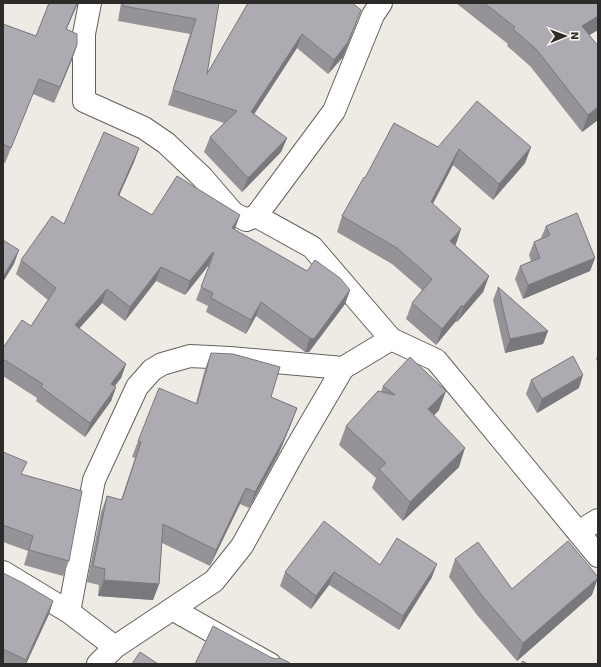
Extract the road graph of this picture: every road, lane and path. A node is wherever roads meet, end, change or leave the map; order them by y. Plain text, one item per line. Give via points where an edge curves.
1 (90, 3) edge
2 (381, 3) edge
3 (256, 216) junction
4 (391, 339) junction
5 (343, 368) junction
6 (598, 520) edge
7 (578, 532) junction
8 (598, 556) edge
9 (3, 572) edge
10 (172, 609) junction
11 (69, 612) junction
12 (114, 647) junction
13 (98, 664) edge
14 (270, 664) edge

1 - 3 street via 84,34 84,101 144,128 166,143 202,177 233,213 246,220
2 - 3 street via 373,15 334,111
3 - 4 street via 312,247
4 - 5 street
4 - 7 street via 436,360
5 - 10 street via 242,546 214,581
5 - 11 street via 190,356 162,364 152,370 137,387 94,480
6 - 7 street
7 - 8 street
9 - 11 street
10 - 12 street
10 - 14 street
11 - 12 street
12 - 13 street

